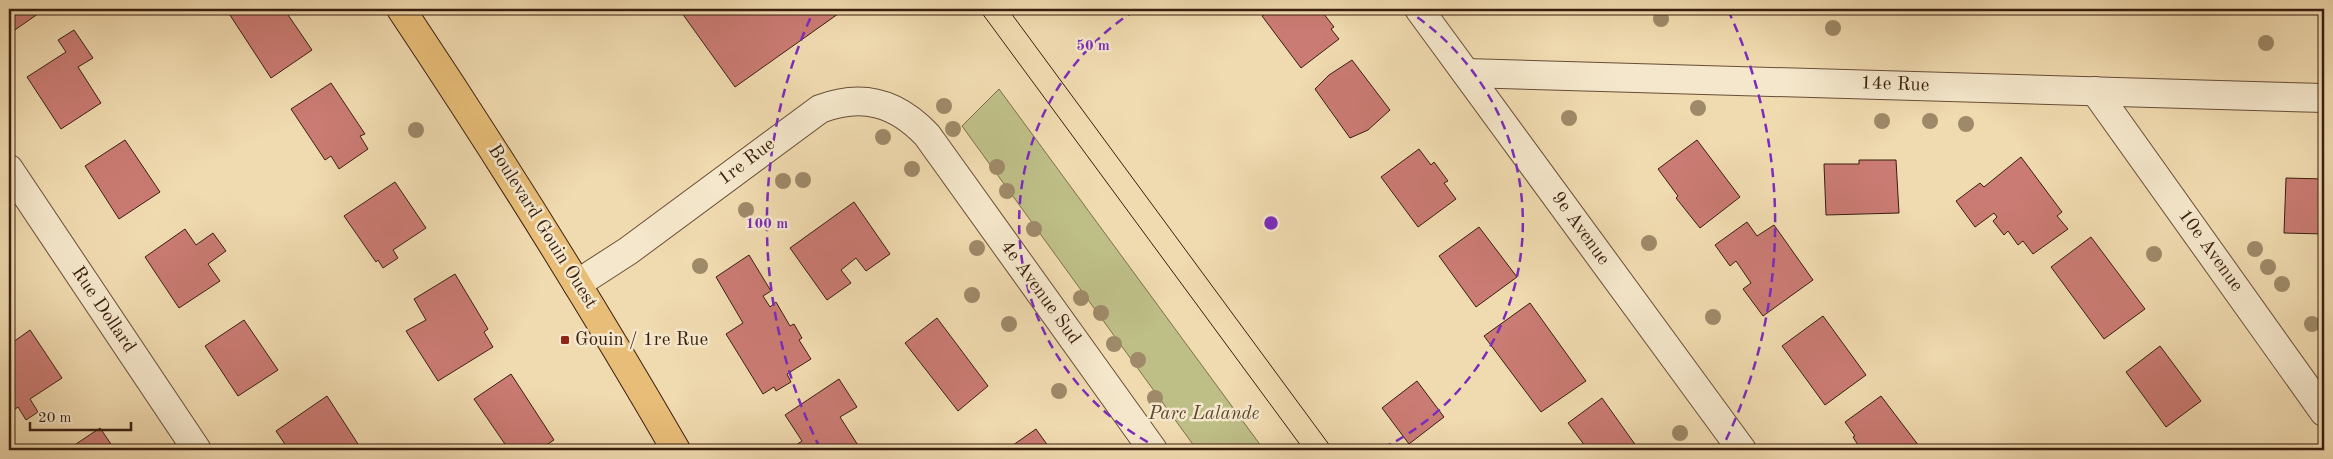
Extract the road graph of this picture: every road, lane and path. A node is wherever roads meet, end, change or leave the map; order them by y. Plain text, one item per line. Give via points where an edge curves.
1 (401, 9) edge
2 (1419, 9) edge
3 (1466, 73) junction
4 (2096, 91) junction
5 (2324, 98) edge
6 (927, 135) joint
7 (9, 169) edge
8 (577, 284) junction
9 (2324, 412) edge
10 (197, 450) edge
11 (676, 450) edge
12 (1153, 450) edge
13 (1742, 450) edge

1 - 8 main road, Boulevard Gouin Ouest via 476,121
2 - 3 street, 9e Avenue
3 - 4 street, 14e Rue
3 - 13 street, 9e Avenue
4 - 5 street, 14e Rue
4 - 9 street, 10e Avenue
6 - 8 street, 1re Rue via 916,123 886,106 848,100 820,109 628,251
6 - 12 street, 4e Avenue Sud
7 - 10 street, Rue Dollard
8 - 11 main road, Boulevard Gouin Ouest

